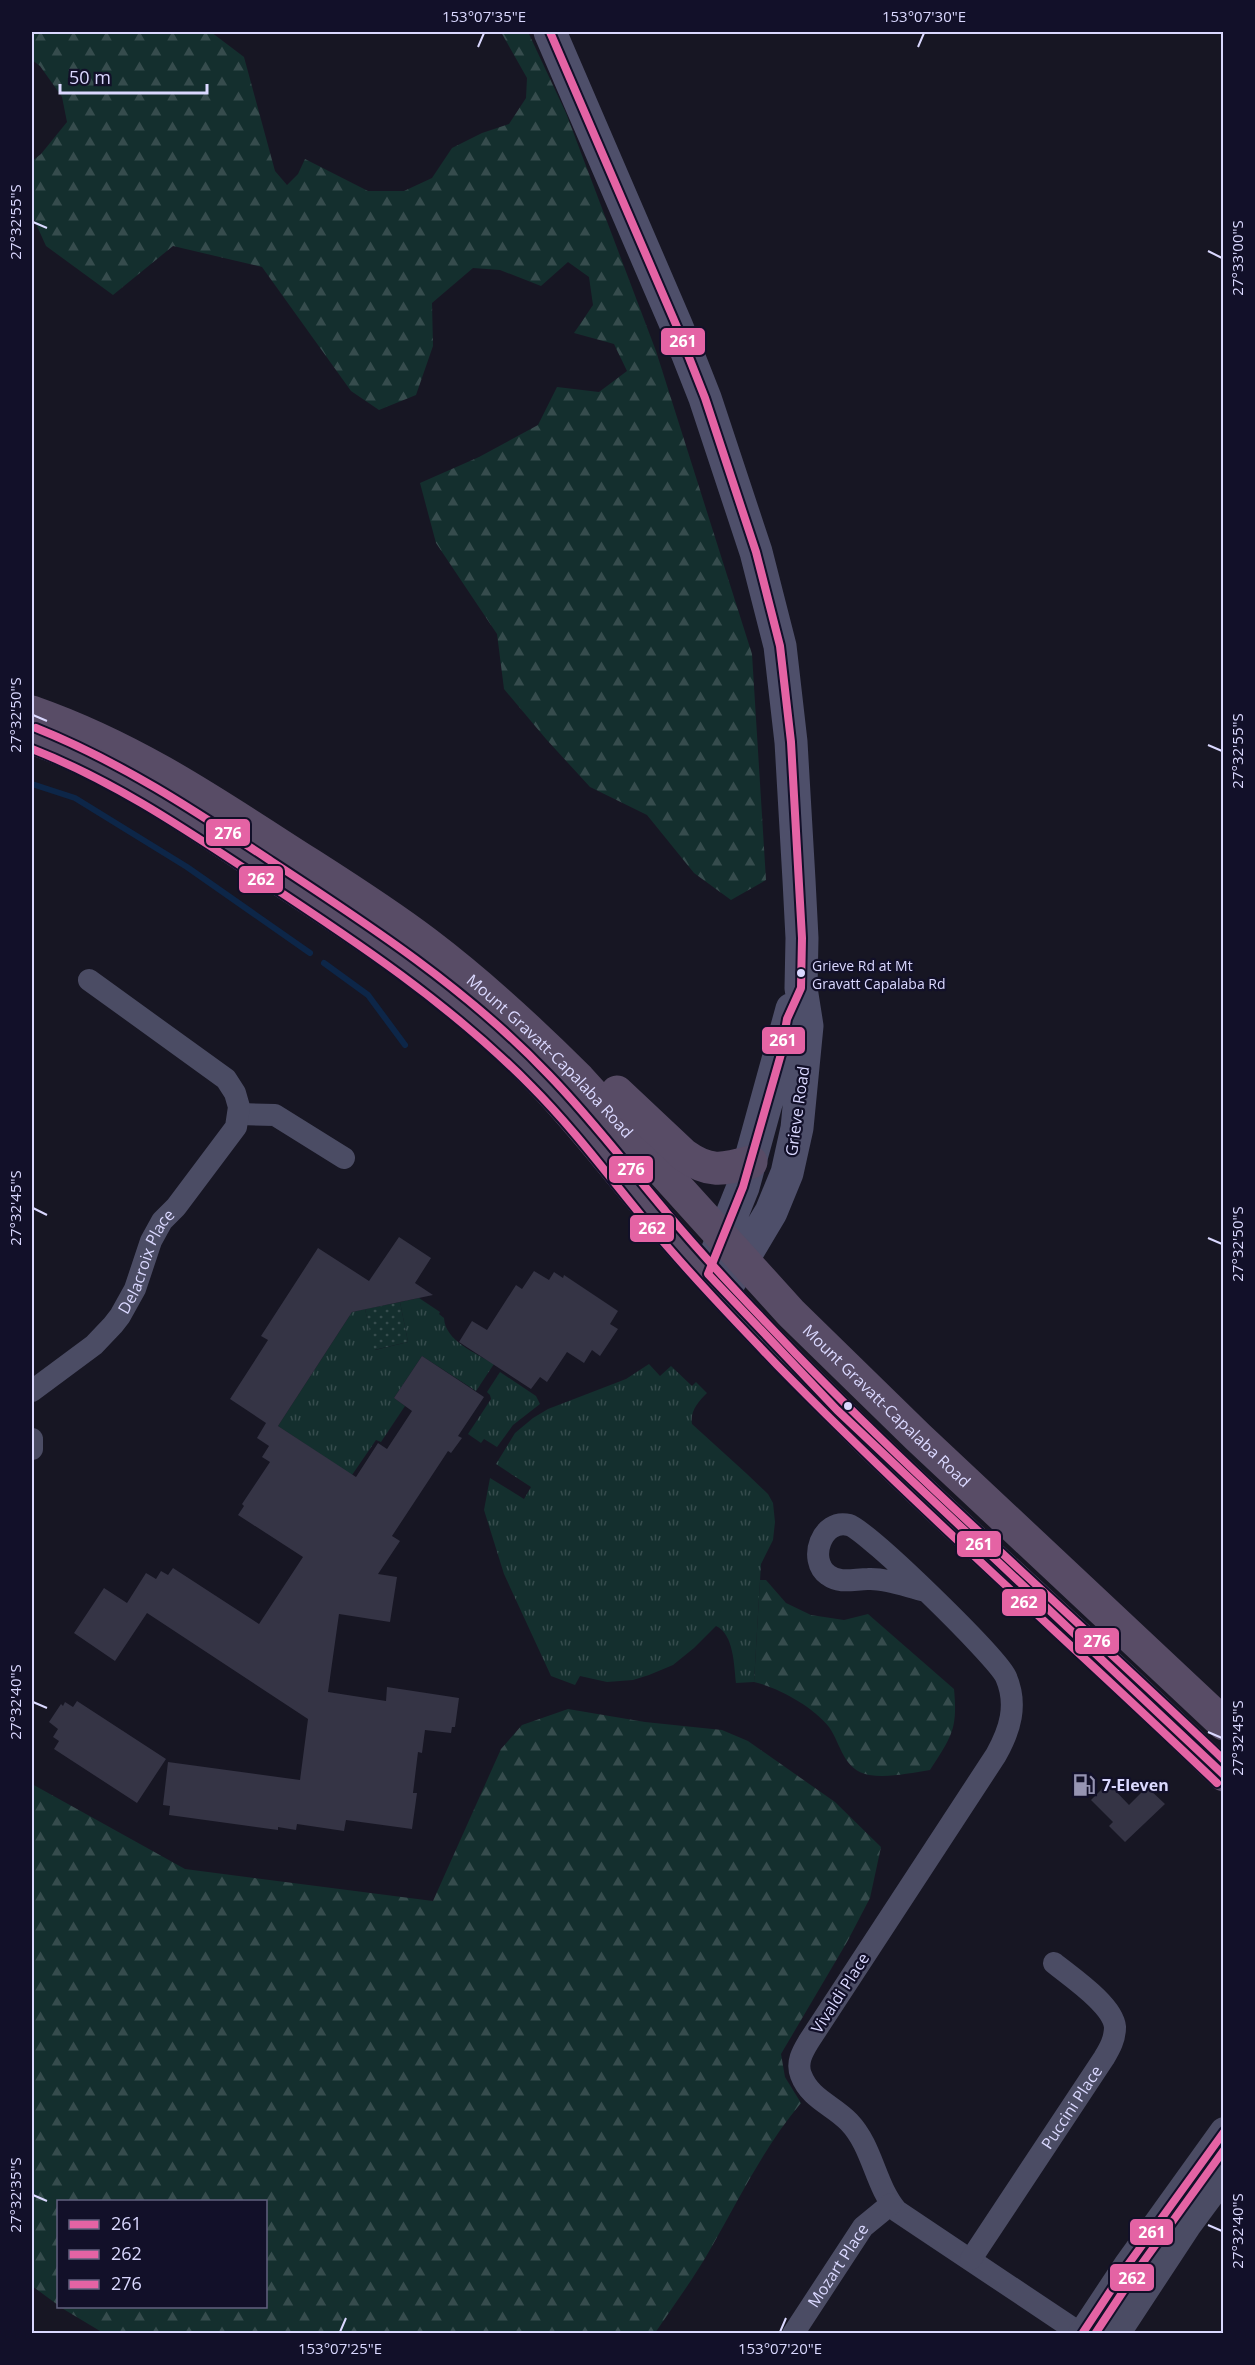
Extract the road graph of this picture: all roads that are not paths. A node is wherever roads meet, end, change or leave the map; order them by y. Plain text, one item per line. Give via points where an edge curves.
1 (550, 32) edge
2 (32, 712) edge
3 (32, 738) edge
4 (89, 980) dead end
5 (801, 988) junction
6 (546, 1046) junction
7 (239, 1114) junction
8 (344, 1158) dead end
9 (751, 1162) junction
10 (734, 1250) junction
11 (716, 1283) junction
12 (32, 1391) edge
13 (32, 1439) edge
14 (32, 1449) edge
15 (926, 1591) dead end
16 (1224, 1724) edge
17 (1224, 1775) edge
18 (1054, 1963) dead end
19 (1224, 2131) edge
20 (1224, 2176) edge
21 (891, 2204) junction
22 (971, 2259) junction
23 (793, 2334) edge
24 (1081, 2334) edge
25 (1116, 2334) edge

1 - 5 main road, Grieve Road via 677,327 756,552 780,646 790,731 802,938
2 - 6 highway, Mount Gravatt-Capalaba Road via 130,752 206,796 427,944
3 - 11 highway, Mount Gravatt-Capalaba Road via 125,779 310,898 425,978 538,1078
4 - 7 street via 226,1079 238,1101
5 - 9 main road, Grieve Road via 788,1019
5 - 10 main road, Grieve Road via 807,1026 793,1151 780,1192
6 - 9 highway via 599,1075 696,1163 718,1169
6 - 10 highway, Mount Gravatt-Capalaba Road
7 - 8 street via 275,1115
7 - 12 street, Delacroix Place via 227,1141 158,1227 135,1289 113,1325 86,1351
9 - 10 main road, Grieve Road
10 - 11 main road, Grieve Road
10 - 16 highway, Mount Gravatt-Capalaba Road via 791,1313 918,1437
11 - 17 highway, Mount Gravatt-Capalaba Road via 837,1410
13 - 14 street
15 - 21 street, Vivaldi Place via 1001,1668 1011,1700 1011,1724 996,1755 809,2040 799,2062 808,2088 849,2122 861,2140
18 - 22 street, Puccini Place via 1108,2010 1114,2021 1113,2041
19 - 24 street
20 - 25 street
21 - 22 street, Vivaldi Place via 906,2218
21 - 23 street, Mozart Place via 863,2227
22 - 24 street, Vivaldi Place

